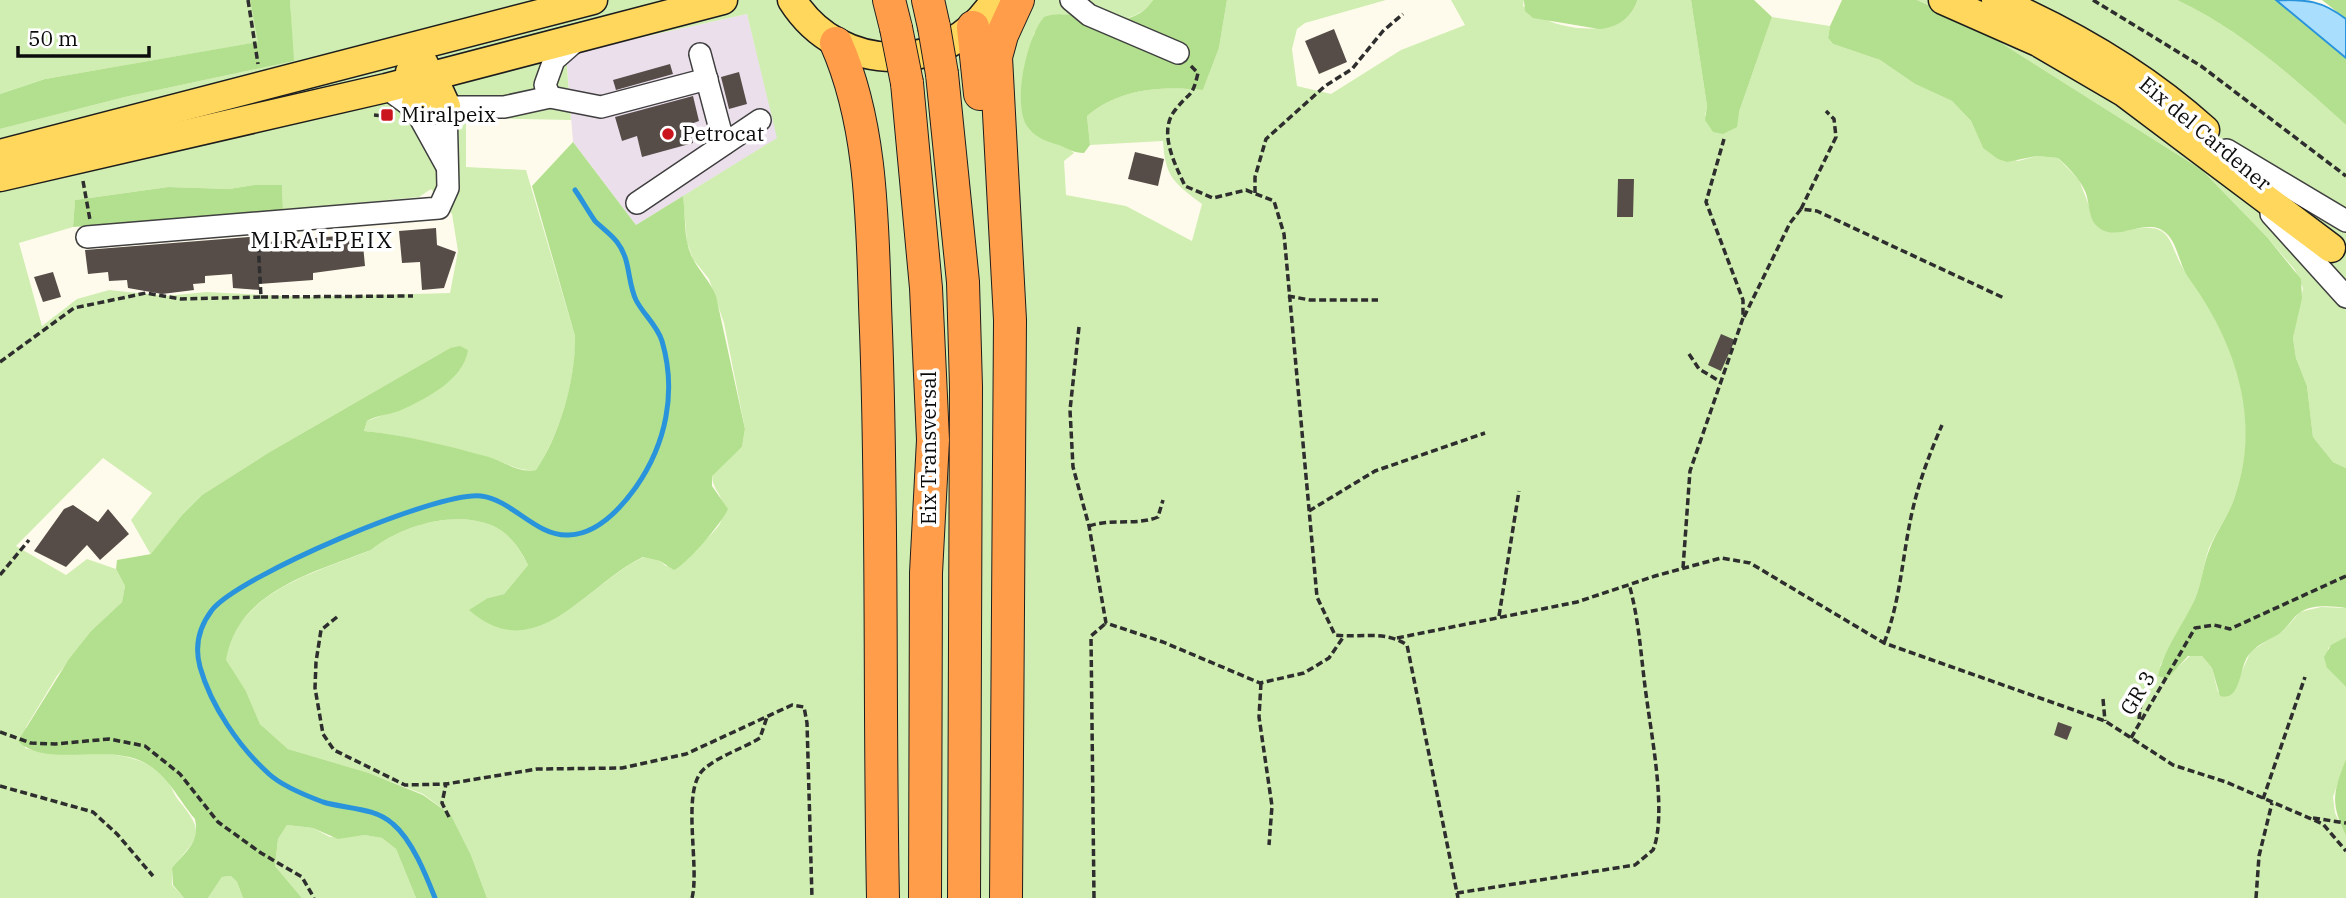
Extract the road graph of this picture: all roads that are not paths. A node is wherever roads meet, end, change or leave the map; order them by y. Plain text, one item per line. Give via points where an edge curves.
1 (593, 0) edge
2 (723, 0) edge
3 (792, 0) edge
4 (995, 0) edge
5 (1018, 0) edge
6 (1070, 0) edge
7 (1943, 0) edge
8 (1973, 0) edge
9 (1996, 0) edge
10 (2020, 8) edge
11 (893, 14) edge
12 (931, 14) edge
13 (533, 15) junction
14 (973, 27) junction
15 (581, 36) junction
16 (836, 43) junction
17 (1178, 53) road end
18 (700, 54) dead end
19 (2068, 60) junction
20 (420, 78) junction
21 (707, 79) junction
22 (273, 84) junction
23 (386, 88) junction
24 (550, 97) junction
25 (446, 106) junction
26 (415, 109) junction
27 (760, 120) dead end
28 (724, 144) junction
29 (0, 154) edge
30 (2232, 163) junction
31 (447, 167) junction
32 (0, 177) edge
33 (636, 202) dead end
34 (1003, 204) junction
35 (310, 219) junction
36 (2346, 221) edge
37 (433, 223) dead end
38 (87, 237) dead end
39 (2339, 254) edge
40 (2346, 297) edge
41 (1010, 432) junction
42 (881, 464) junction
43 (925, 895) edge
44 (883, 898) edge
45 (964, 898) edge
46 (984, 898) edge
47 (1006, 898) edge

1 - 13 main road
2 - 15 main road
3 - 16 main road via 814,27
4 - 14 main road
5 - 34 highway via 996,57
6 - 17 street via 1089,15
7 - 19 main road, Eix del Cardener
8 - 19 main road, Eix del Cardener via 2052,42
9 - 10 main road, Eix del Cardener
10 - 30 main road, Eix del Cardener via 2153,86
11 - 43 highway, Eix Transversal, bridge via 907,83 926,288 933,440 926,573
12 - 45 highway, Eix Transversal, bridge via 942,74 963,282
13 - 20 main road via 528,34 432,57 424,63
13 - 22 main road
14 - 16 main road via 938,50 904,58 869,56
14 - 34 highway via 988,159
15 - 20 main road
15 - 24 street via 554,60 545,85
16 - 42 highway via 856,98 865,163
18 - 21 street
19 - 30 main road, Eix del Cardener
20 - 22 main road via 401,68 299,92
20 - 23 main road
20 - 25 main road via 435,82
20 - 26 main road
21 - 24 street via 601,107
21 - 28 street
22 - 29 main road
23 - 26 street
23 - 32 main road
24 - 25 street via 504,107
25 - 26 street
25 - 31 street
26 - 31 street
27 - 28 street
28 - 33 street
30 - 36 street
30 - 39 main road, Eix del Cardener
30 - 40 street
31 - 35 street via 448,188 439,208
34 - 41 highway
35 - 37 street via 334,229
35 - 38 street
41 - 46 highway
41 - 47 highway
42 - 43 highway
42 - 44 highway

